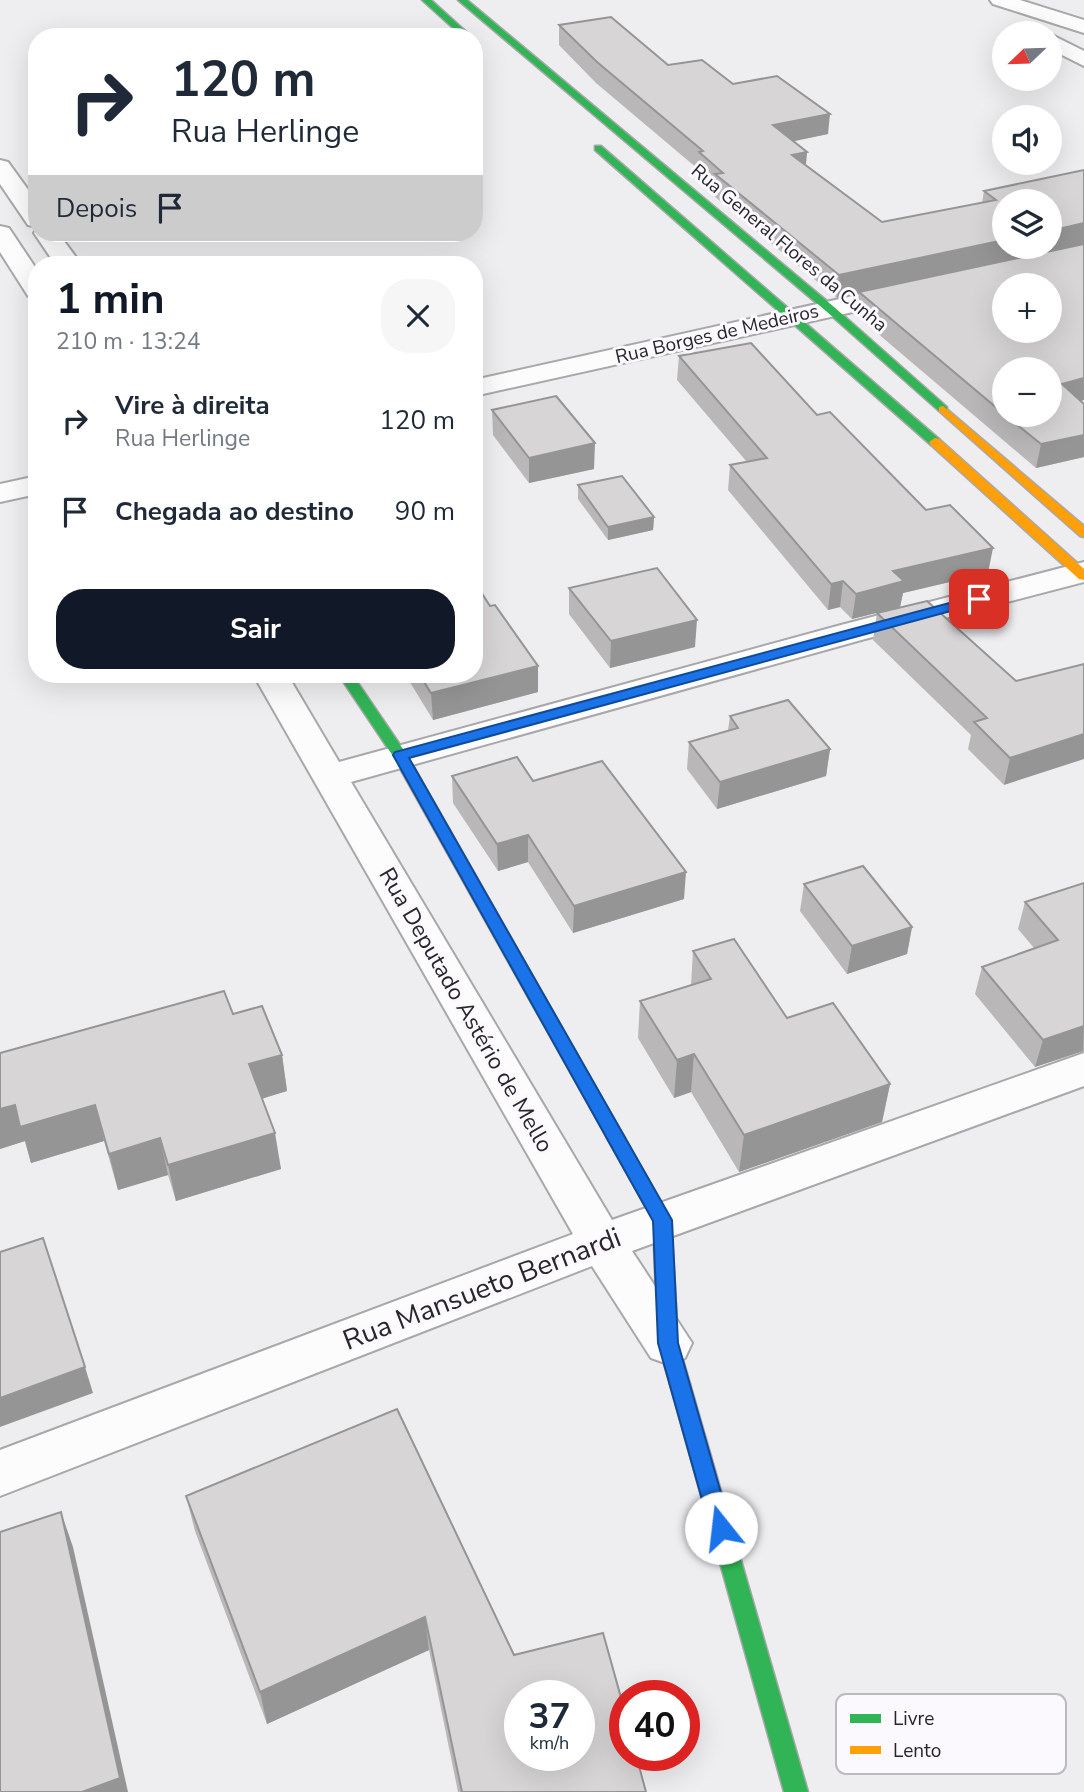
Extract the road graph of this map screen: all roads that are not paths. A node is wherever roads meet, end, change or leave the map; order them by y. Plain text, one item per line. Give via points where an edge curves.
1 (426, 0) edge
2 (985, 0) edge
3 (467, 4) edge
4 (1007, 4) edge
5 (442, 14) junction
6 (1026, 21) edge
7 (1084, 27) edge
8 (458, 28) edge
9 (1062, 47) edge
10 (1084, 61) edge
11 (588, 139) dead end
12 (0, 167) edge
13 (28, 207) edge
14 (0, 233) edge
15 (28, 276) edge
16 (937, 285) edge
17 (830, 309) junction
18 (794, 317) junction
19 (483, 386) edge
20 (28, 487) edge
21 (0, 493) edge
22 (1084, 533) edge
23 (1083, 574) edge
24 (275, 683) edge
25 (351, 683) edge
26 (400, 755) junction
27 (329, 776) junction
28 (1084, 1069) edge
29 (662, 1220) junction
30 (602, 1243) junction
31 (668, 1343) junction
32 (0, 1472) edge
33 (796, 1792) edge

1 - 5 street
2 - 4 street
3 - 5 street
3 - 17 street, Rua General Flores da Cunha
4 - 6 street
4 - 7 street
5 - 8 street
9 - 10 street
11 - 18 street
12 - 13 street
14 - 15 street
16 - 17 street, Rua Borges de Medeiros
17 - 18 street, Rua Borges de Medeiros
17 - 22 street, Rua General Flores da Cunha
18 - 19 street, Rua Borges de Medeiros
18 - 23 street
20 - 21 street
23 - 26 street
24 - 27 street, Rua Deputado Astério de Mello
25 - 26 street, Rua Deputado Astério de Mello
26 - 27 street
26 - 29 street, Rua Deputado Astério de Mello
27 - 30 street, Rua Deputado Astério de Mello
28 - 29 street, Rua Mansueto Bernardi
29 - 30 street, Rua Mansueto Bernardi
29 - 31 street, Rua Deputado Astério de Mello
30 - 31 street, Rua Deputado Astério de Mello
30 - 32 street, Rua Mansueto Bernardi
31 - 33 street, Rua Deputado Astério de Mello

